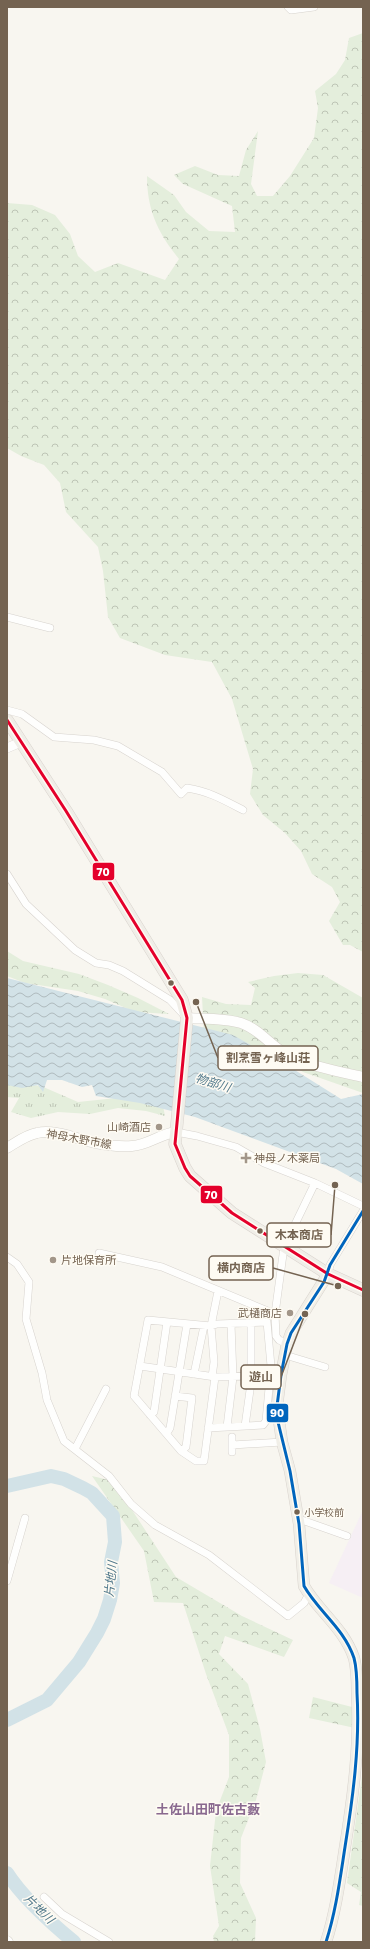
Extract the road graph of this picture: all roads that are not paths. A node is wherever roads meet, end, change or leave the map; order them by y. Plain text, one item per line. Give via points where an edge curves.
1 (288, 7) edge
2 (314, 7) edge
3 (7, 618) edge
4 (50, 628) dead end
5 (7, 710) edge
6 (7, 720) edge
7 (21, 742) junction
8 (7, 748) edge
9 (243, 810) dead end
10 (7, 874) edge
11 (186, 1023) junction
12 (363, 1077) edge
13 (176, 1127) junction
14 (7, 1148) edge
15 (314, 1183) junction
16 (363, 1206) edge
17 (363, 1211) edge
18 (284, 1247) junction
19 (99, 1253) dead end
20 (7, 1257) edge
21 (328, 1274) junction
22 (363, 1290) edge
23 (218, 1291) junction
24 (275, 1314) junction
25 (167, 1322) junction
26 (186, 1324) junction
27 (231, 1324) junction
28 (251, 1324) junction
29 (208, 1326) junction
30 (287, 1344) junction
31 (285, 1355) junction
32 (140, 1366) junction
33 (325, 1367) dead end
34 (160, 1369) junction
35 (178, 1372) junction
36 (194, 1374) junction
37 (276, 1375) junction
38 (251, 1376) junction
39 (213, 1377) junction
40 (233, 1377) junction
41 (106, 1389) dead end
42 (175, 1396) junction
43 (150, 1415) junction
44 (246, 1426) junction
45 (227, 1427) junction
46 (208, 1428) junction
47 (167, 1433) junction
48 (232, 1437) dead end
49 (282, 1442) junction
50 (74, 1449) junction
51 (182, 1451) junction
52 (25, 1518) dead end
53 (298, 1519) junction
54 (347, 1536) dead end
55 (7, 1581) edge
56 (309, 1594) junction
57 (360, 1754) edge
58 (44, 1897) dead end
59 (109, 1942) edge
60 (326, 1942) edge

1 - 2 street via 291,10
3 - 4 street
5 - 9 street via 22,714 54,737 94,740 118,746 162,772 181,794 187,788 201,790
6 - 7 highway
7 - 8 street
7 - 11 highway via 171,980 182,1000
10 - 11 street via 26,904 75,950 96,962 123,971 170,1000
11 - 12 main road via 214,1019 242,1024 256,1030 284,1052 317,1067
11 - 13 highway
13 - 14 main road, 神母木野市線 via 151,1142 132,1146 96,1143 66,1135 39,1132
13 - 15 street via 236,1147 264,1163
13 - 18 highway via 175,1144 190,1176 232,1213
15 - 16 street
15 - 18 street
17 - 21 street via 330,1265
18 - 21 highway
18 - 24 street
19 - 23 street via 162,1267
20 - 50 street via 17,1264 29,1282 26,1319 42,1372 47,1400 64,1441
21 - 22 highway
21 - 30 main road via 291,1333
23 - 24 street
23 - 29 street
24 - 30 street via 276,1336
25 - 26 street
25 - 32 street via 148,1320
25 - 34 street
26 - 29 street
26 - 35 street
27 - 28 street
27 - 29 street
27 - 40 street
28 - 37 street via 267,1322
28 - 38 street
29 - 36 street
29 - 39 street via 214,1362
30 - 31 main road
31 - 33 street
31 - 37 main road
32 - 34 street
32 - 43 street via 134,1396
34 - 35 street
34 - 43 street via 154,1412
35 - 36 street
35 - 42 street
36 - 39 street
37 - 38 street
37 - 44 street via 266,1420 263,1425
37 - 49 main road
38 - 40 street
38 - 44 street
39 - 40 street
39 - 46 street
40 - 45 street
41 - 50 street
42 - 47 street
42 - 51 street via 192,1398 186,1447
43 - 47 street
44 - 45 street
45 - 46 street
46 - 51 street via 204,1461 196,1461
47 - 51 street
48 - 49 street via 232,1449
49 - 53 main road
50 - 56 street via 109,1476 131,1504 155,1525 209,1556 288,1616 304,1603
52 - 55 street
53 - 54 street
53 - 56 main road via 302,1574 304,1586
56 - 57 main road via 334,1624 353,1657 356,1670
57 - 60 main road via 333,1920
58 - 59 street via 62,1914

